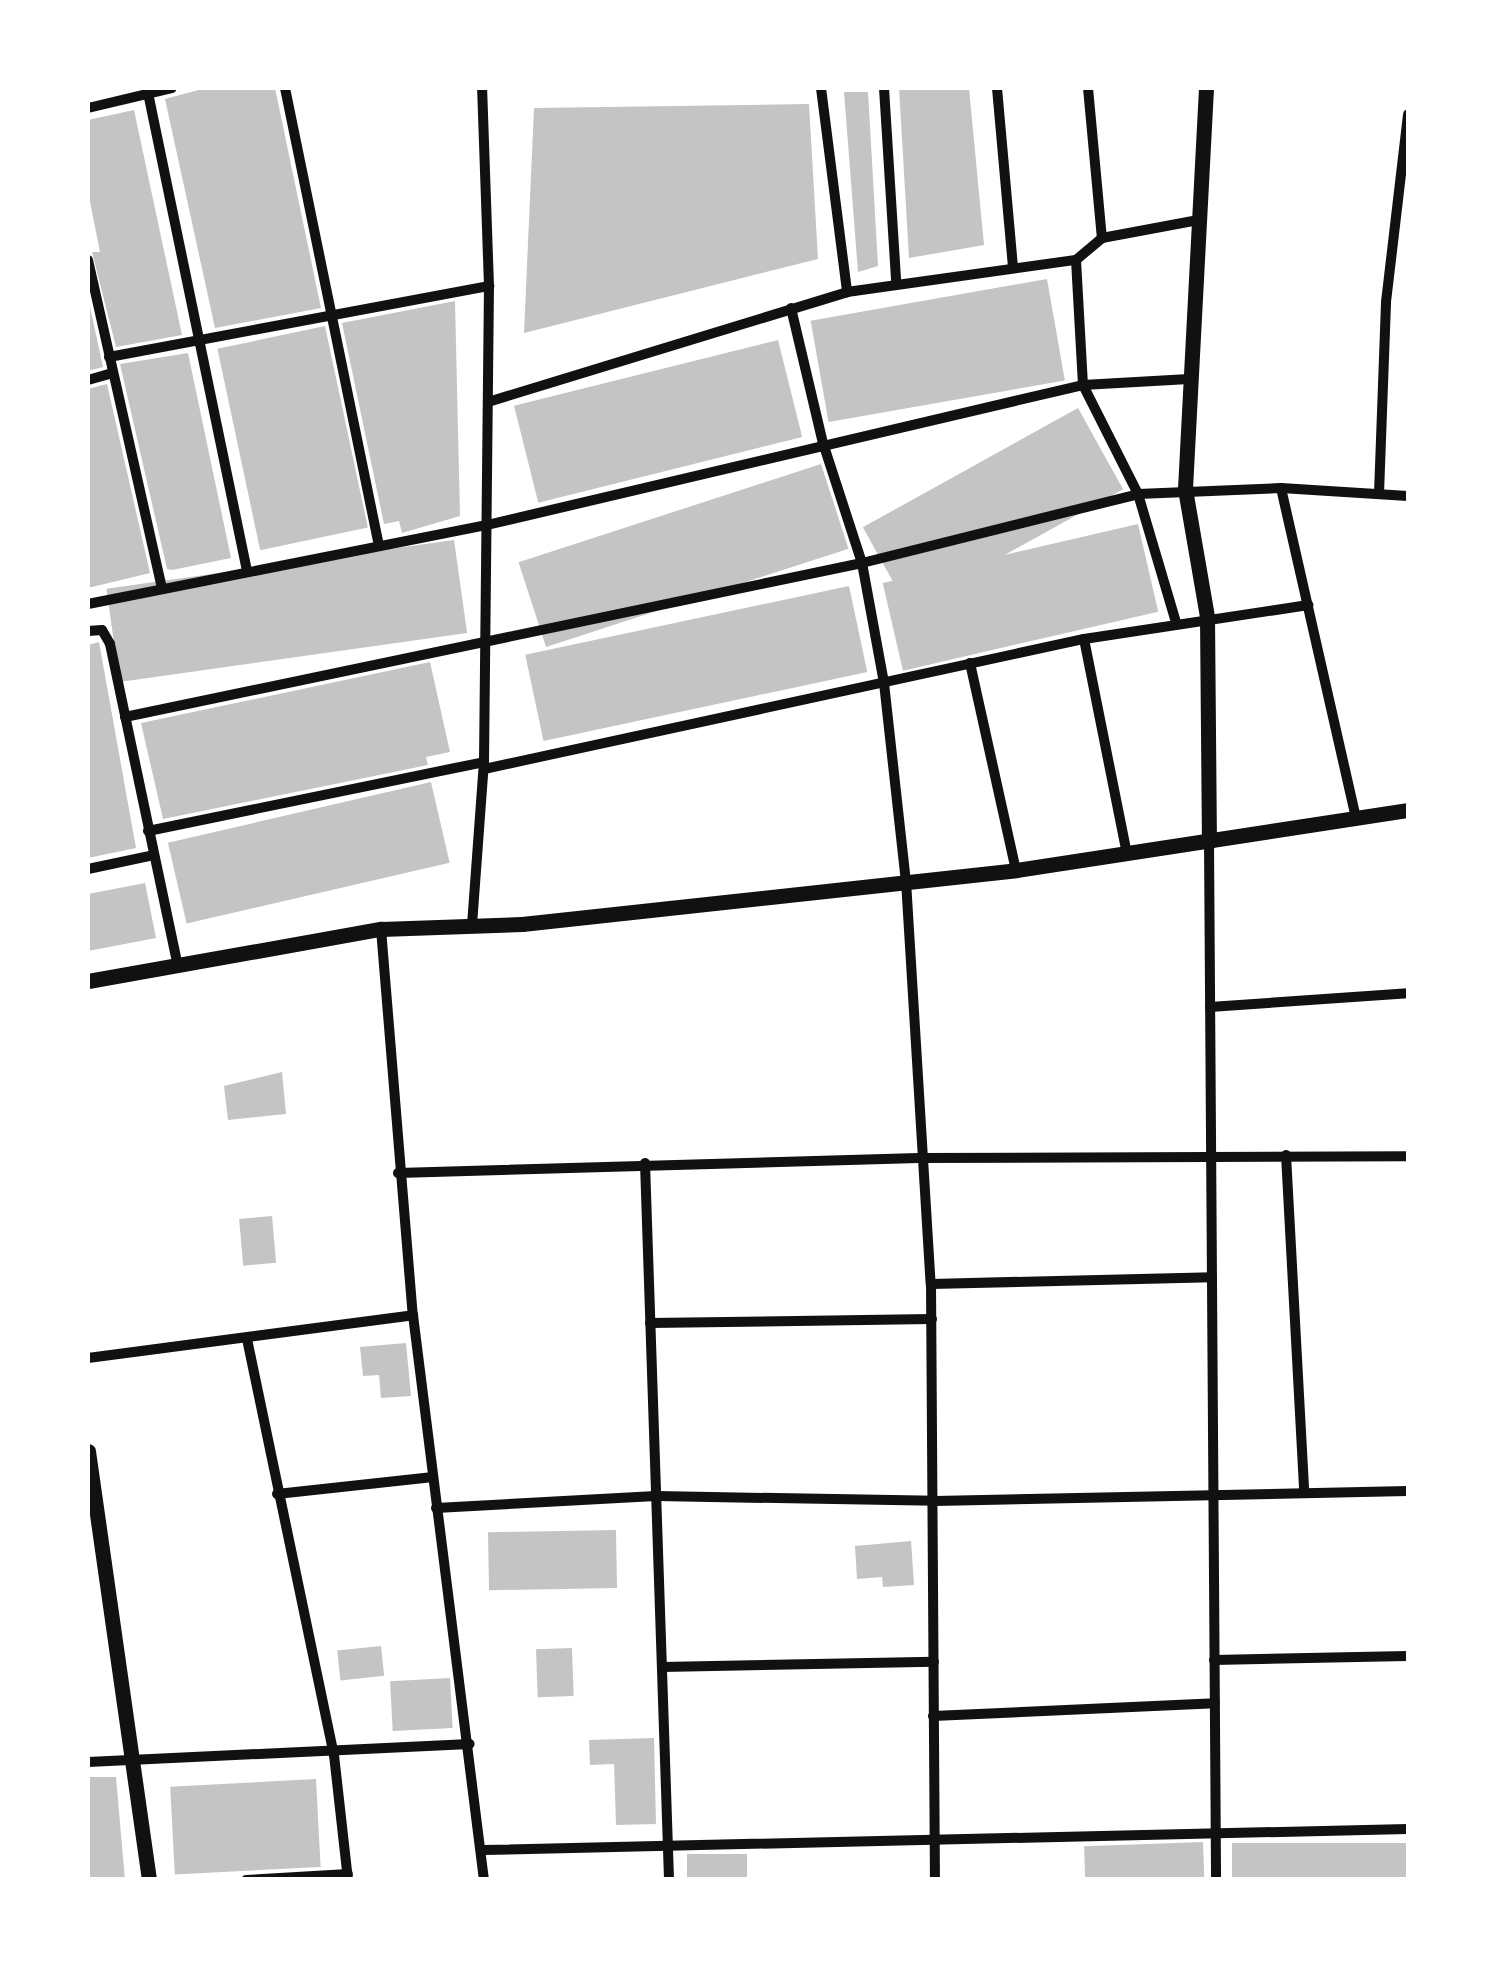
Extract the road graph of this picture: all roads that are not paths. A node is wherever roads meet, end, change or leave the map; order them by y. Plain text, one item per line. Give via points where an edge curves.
1 (172, 88) edge
2 (285, 88) edge
3 (482, 88) edge
4 (821, 88) edge
5 (884, 88) edge
6 (997, 88) edge
7 (1088, 88) edge
8 (1206, 88) edge
9 (147, 90) edge
10 (88, 108) edge
11 (1408, 114) edge
12 (1198, 220) junction
13 (1102, 238) junction
14 (88, 260) edge
15 (1076, 260) junction
16 (1013, 266) junction
17 (896, 281) junction
18 (489, 286) junction
19 (847, 292) junction
20 (791, 308) junction
21 (332, 313) junction
22 (198, 338) junction
23 (109, 357) junction
24 (113, 373) junction
25 (1189, 379) junction
26 (88, 380) edge
27 (1084, 385) junction
28 (488, 402) junction
29 (823, 443) junction
30 (1185, 488) junction
31 (1280, 488) junction
32 (1138, 494) junction
33 (1379, 494) junction
34 (1408, 496) edge
35 (486, 525) junction
36 (379, 545) junction
37 (862, 564) junction
38 (247, 572) junction
39 (162, 589) junction
40 (88, 604) edge
41 (1308, 605) junction
42 (1206, 618) junction
43 (1176, 622) junction
44 (88, 631) edge
45 (1084, 640) junction
46 (485, 645) junction
47 (970, 664) junction
48 (884, 683) junction
49 (125, 717) junction
50 (484, 765) junction
51 (1408, 810) edge
52 (1356, 817) junction
53 (148, 831) junction
54 (1209, 842) junction
55 (154, 855) junction
56 (1127, 855) junction
57 (88, 870) edge
58 (1016, 870) junction
59 (906, 882) junction
60 (472, 925) junction
61 (380, 930) junction
62 (177, 963) junction
63 (88, 981) edge
64 (1408, 993) edge
65 (1210, 1007) junction
66 (1286, 1155) junction
67 (1408, 1156) edge
68 (1211, 1157) junction
69 (919, 1158) junction
70 (645, 1163) junction
71 (398, 1173) junction
72 (1212, 1277) junction
73 (931, 1284) junction
74 (413, 1314) junction
75 (932, 1319) junction
76 (650, 1323) junction
77 (248, 1339) junction
78 (88, 1358) edge
79 (88, 1450) edge
80 (433, 1477) junction
81 (1304, 1491) junction
82 (1408, 1491) edge
83 (278, 1494) junction
84 (1213, 1494) junction
85 (656, 1496) junction
86 (935, 1502) junction
87 (436, 1508) junction
88 (1408, 1656) edge
89 (1214, 1660) junction
90 (934, 1662) junction
91 (662, 1667) junction
92 (1214, 1704) junction
93 (934, 1716) junction
94 (470, 1744) junction
95 (334, 1756) junction
96 (88, 1762) edge
97 (131, 1762) junction
98 (1408, 1829) edge
99 (1216, 1836) junction
100 (934, 1840) junction
101 (668, 1847) junction
102 (482, 1850) junction
103 (348, 1877) edge
104 (149, 1880) edge
105 (246, 1880) edge
106 (484, 1880) edge
107 (669, 1880) edge
108 (935, 1880) edge
109 (1216, 1880) edge

1 - 9 street
2 - 21 street
3 - 18 street
4 - 19 street
5 - 17 street
6 - 16 street
7 - 13 street
8 - 12 street
9 - 10 street
9 - 22 street
11 - 33 street via 1386,302
12 - 13 street
12 - 25 street
13 - 15 street
14 - 23 street
15 - 16 street
15 - 27 street
16 - 17 street
17 - 19 street
18 - 21 street
18 - 28 street
19 - 20 street
20 - 28 street
20 - 29 street
21 - 22 street
21 - 36 street
22 - 23 street
22 - 38 street
23 - 24 street
24 - 26 street
24 - 39 street
25 - 27 street
25 - 30 street
27 - 29 street
27 - 32 street
28 - 35 street
29 - 35 street
29 - 37 street
30 - 31 street
30 - 32 street
30 - 42 street
31 - 33 street
31 - 41 street
32 - 37 street
32 - 43 street
33 - 34 street
35 - 36 street
35 - 46 street
36 - 38 street
37 - 46 street
37 - 48 street
38 - 39 street
39 - 40 street
41 - 42 street
41 - 52 street
42 - 43 street
42 - 54 street
43 - 45 street
44 - 49 street via 108,637
45 - 47 street
45 - 56 street
46 - 49 street
46 - 50 street
47 - 48 street
47 - 58 street
48 - 50 street
48 - 59 street
49 - 53 street
50 - 53 street
50 - 60 street
51 - 52 street
52 - 54 street
53 - 55 street
54 - 56 street
54 - 65 street
55 - 57 street
55 - 62 street
56 - 58 street
58 - 59 street
59 - 60 street
59 - 69 street
60 - 61 street
61 - 62 street
61 - 71 street
62 - 63 street
64 - 65 street
65 - 68 street
66 - 67 street
66 - 68 street
66 - 81 street
68 - 69 street
68 - 72 street
69 - 70 street
69 - 73 street
70 - 71 street
70 - 76 street
71 - 74 street
72 - 73 street
72 - 84 street
73 - 75 street
74 - 77 street
74 - 80 street
75 - 76 street
75 - 86 street
76 - 85 street
77 - 78 street
77 - 83 street
79 - 97 street
80 - 83 street
80 - 87 street
81 - 82 street
81 - 84 street
83 - 95 street
84 - 86 street
84 - 89 street
85 - 86 street
85 - 87 street
85 - 91 street
86 - 90 street
87 - 94 street
88 - 89 street
89 - 92 street
90 - 91 street
90 - 93 street
91 - 101 street
92 - 93 street
92 - 99 street
93 - 100 street
94 - 95 street
94 - 102 street
95 - 97 street
95 - 103 street
96 - 97 street
97 - 104 street
98 - 99 street
99 - 100 street
99 - 109 street
100 - 101 street
100 - 108 street
101 - 102 street
101 - 107 street
102 - 106 street
103 - 105 street

